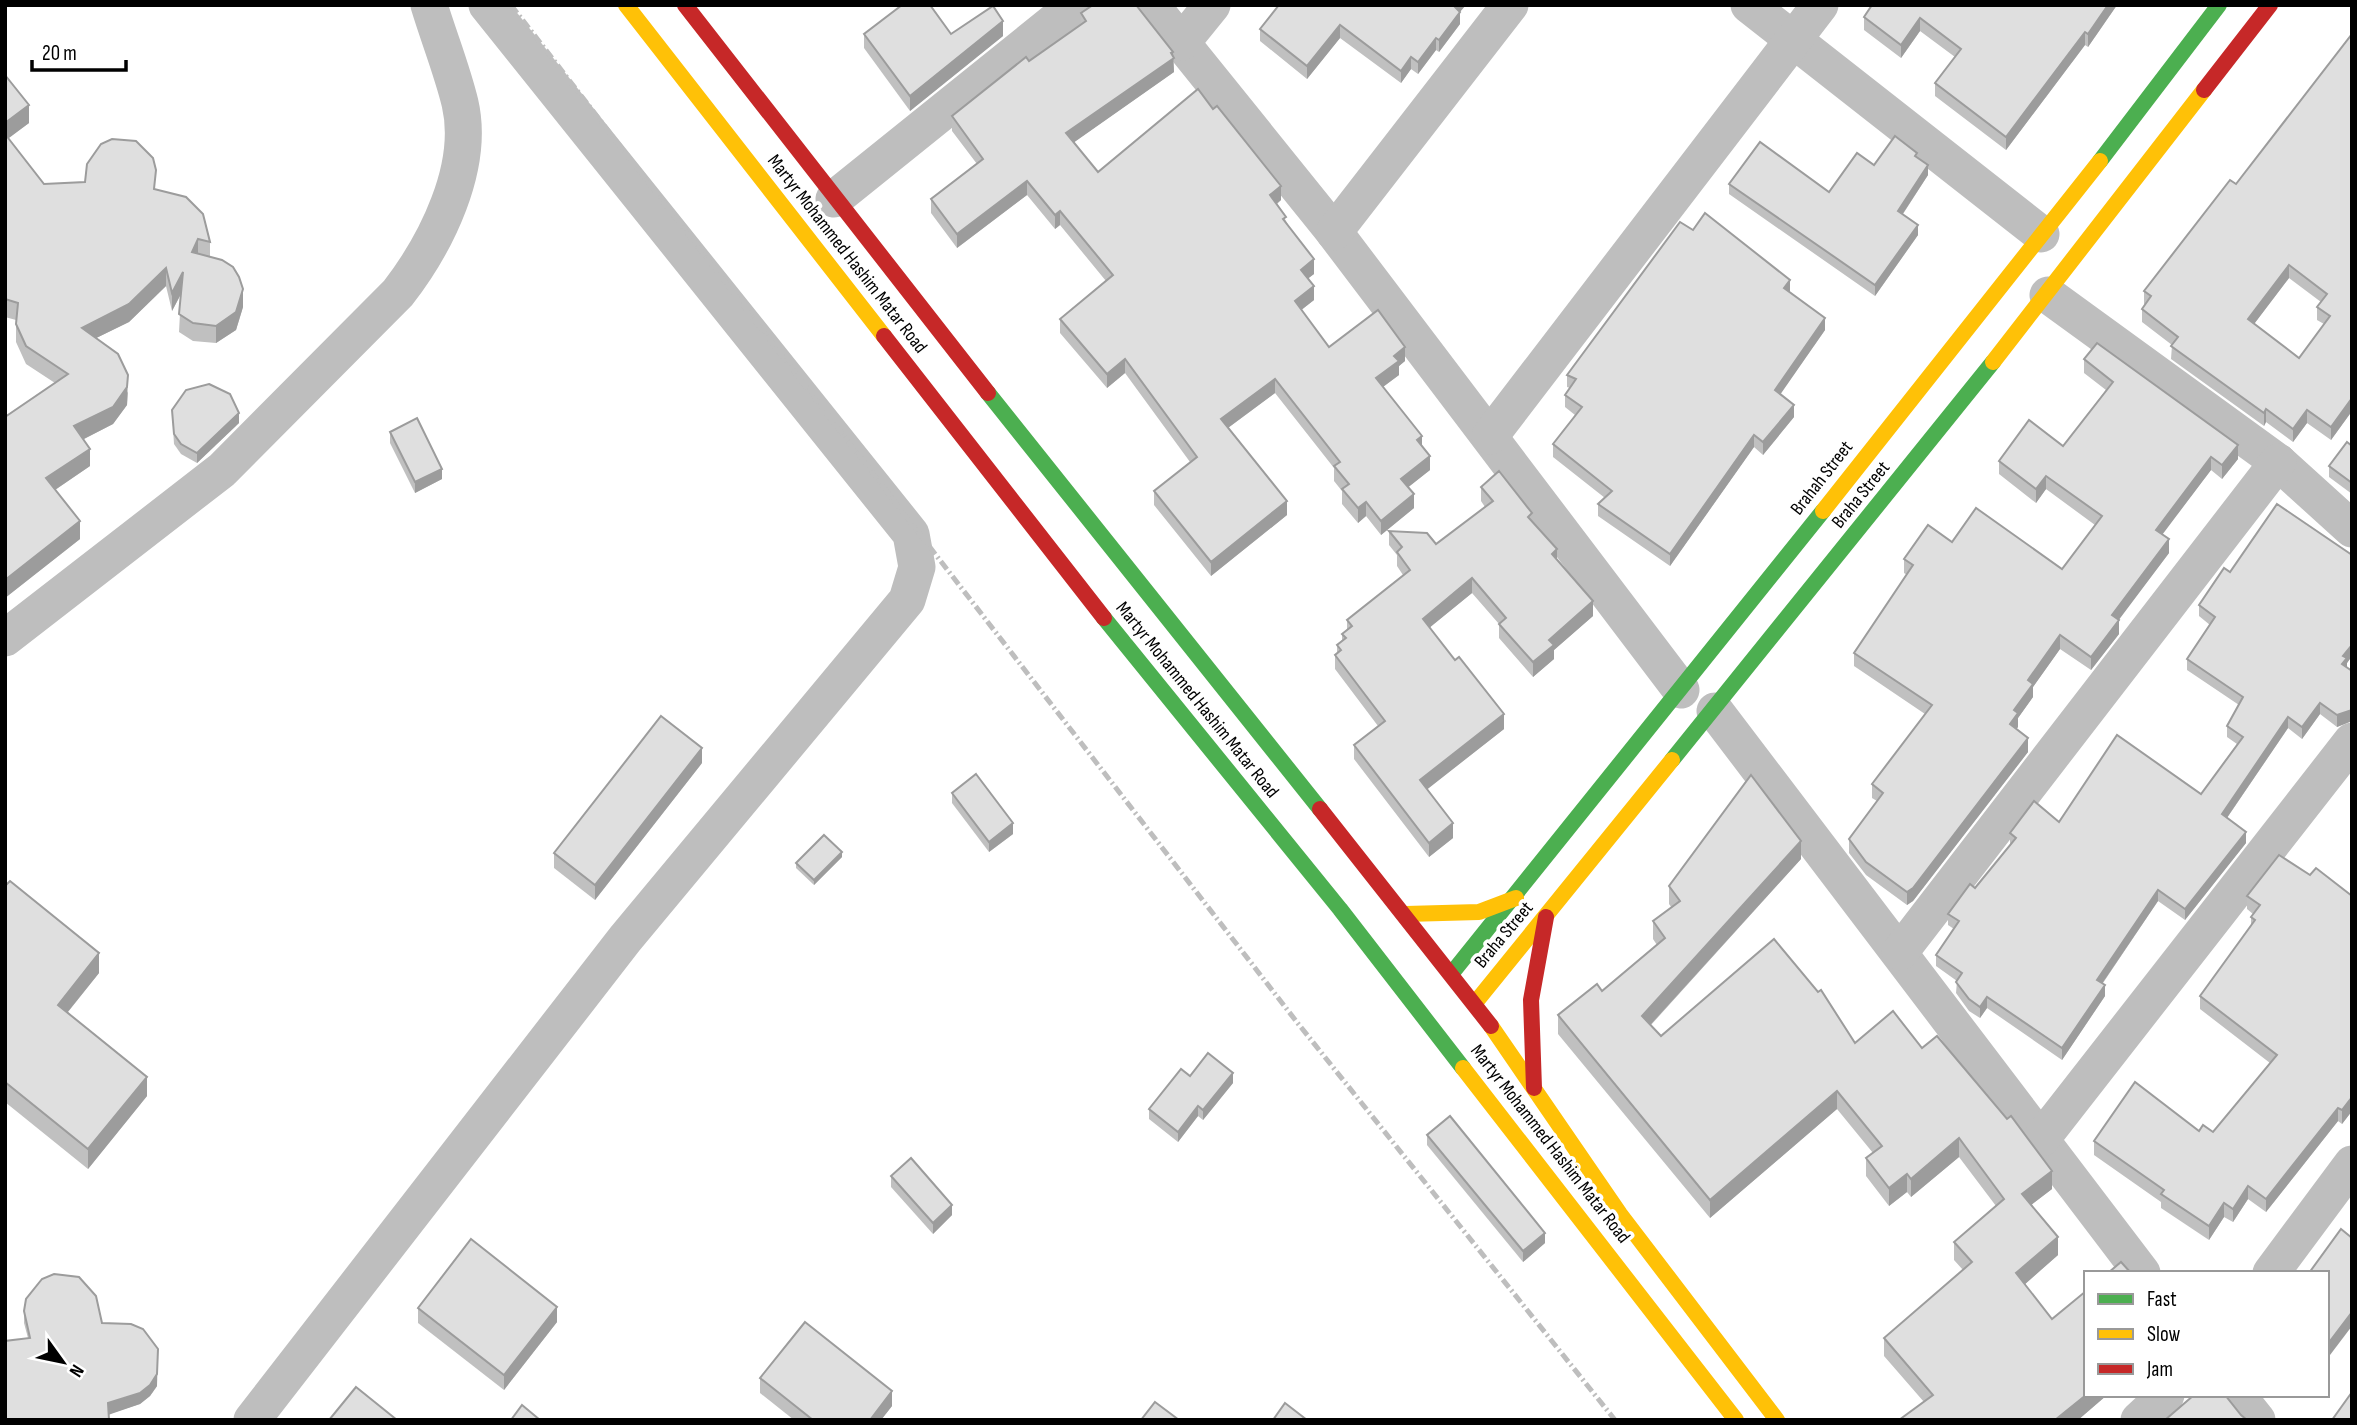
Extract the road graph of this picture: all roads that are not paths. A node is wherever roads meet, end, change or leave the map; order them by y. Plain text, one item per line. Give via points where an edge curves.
1 (429, 5) edge
2 (487, 5) edge
3 (626, 5) edge
4 (685, 5) edge
5 (1074, 5) edge
6 (1151, 5) edge
7 (1212, 5) edge
8 (1510, 5) edge
9 (1749, 5) edge
10 (1820, 5) edge
11 (2219, 5) edge
12 (2270, 5) edge
13 (1792, 41) junction
14 (1182, 42) junction
15 (834, 199) junction
16 (1334, 232) junction
17 (2042, 234) junction
18 (2048, 295) junction
19 (1490, 436) junction
20 (2278, 462) junction
21 (2352, 529) edge
22 (5, 638) edge
23 (1681, 690) junction
24 (1714, 711) junction
25 (2351, 744) edge
26 (1516, 898) junction
27 (1406, 914) junction
28 (1546, 917) junction
29 (1900, 952) junction
30 (1452, 973) junction
31 (1475, 1003) junction
32 (1534, 1088) junction
33 (2042, 1138) junction
34 (2352, 1164) edge
35 (2141, 1271) edge
36 (2272, 1271) edge
37 (2164, 1397) edge
38 (2239, 1397) edge
39 (252, 1420) edge
40 (1736, 1420) edge
41 (1777, 1420) edge
42 (2139, 1420) edge
43 (2257, 1420) edge

1 - 22 street via 461,106 461,146 455,186 423,261 398,293 222,470
2 - 39 street via 911,534 917,567 914,584 901,606 625,939
3 - 40 main road, Martyr Mohammed Hashim Matar Road via 1149,676 1340,909
4 - 15 main road, Martyr Mohammed Hashim Matar Road
5 - 15 street
6 - 14 street
7 - 14 street
8 - 16 street
9 - 13 street
10 - 13 street
11 - 17 main road, Brahah Street
12 - 18 main road, Braha Street
13 - 17 street
13 - 19 street
14 - 16 street
15 - 27 main road, Martyr Mohammed Hashim Matar Road
16 - 19 street
17 - 23 main road, Brahah Street
18 - 20 street
18 - 24 main road, Braha Street
19 - 23 street
20 - 21 street
20 - 29 street
23 - 26 main road, Brahah Street
24 - 28 main road, Braha Street
24 - 29 street
25 - 33 street
26 - 27 main road via 1479,912
26 - 30 main road, Brahah Street
27 - 30 main road, Martyr Mohammed Hashim Matar Road
28 - 31 main road, Braha Street
28 - 32 main road via 1531,1000
29 - 33 street
30 - 31 main road, Martyr Mohammed Hashim Matar Road
31 - 32 main road, Martyr Mohammed Hashim Matar Road
32 - 41 main road, Martyr Mohammed Hashim Matar Road via 1620,1214
33 - 35 street
34 - 36 street
37 - 42 street
38 - 43 street

